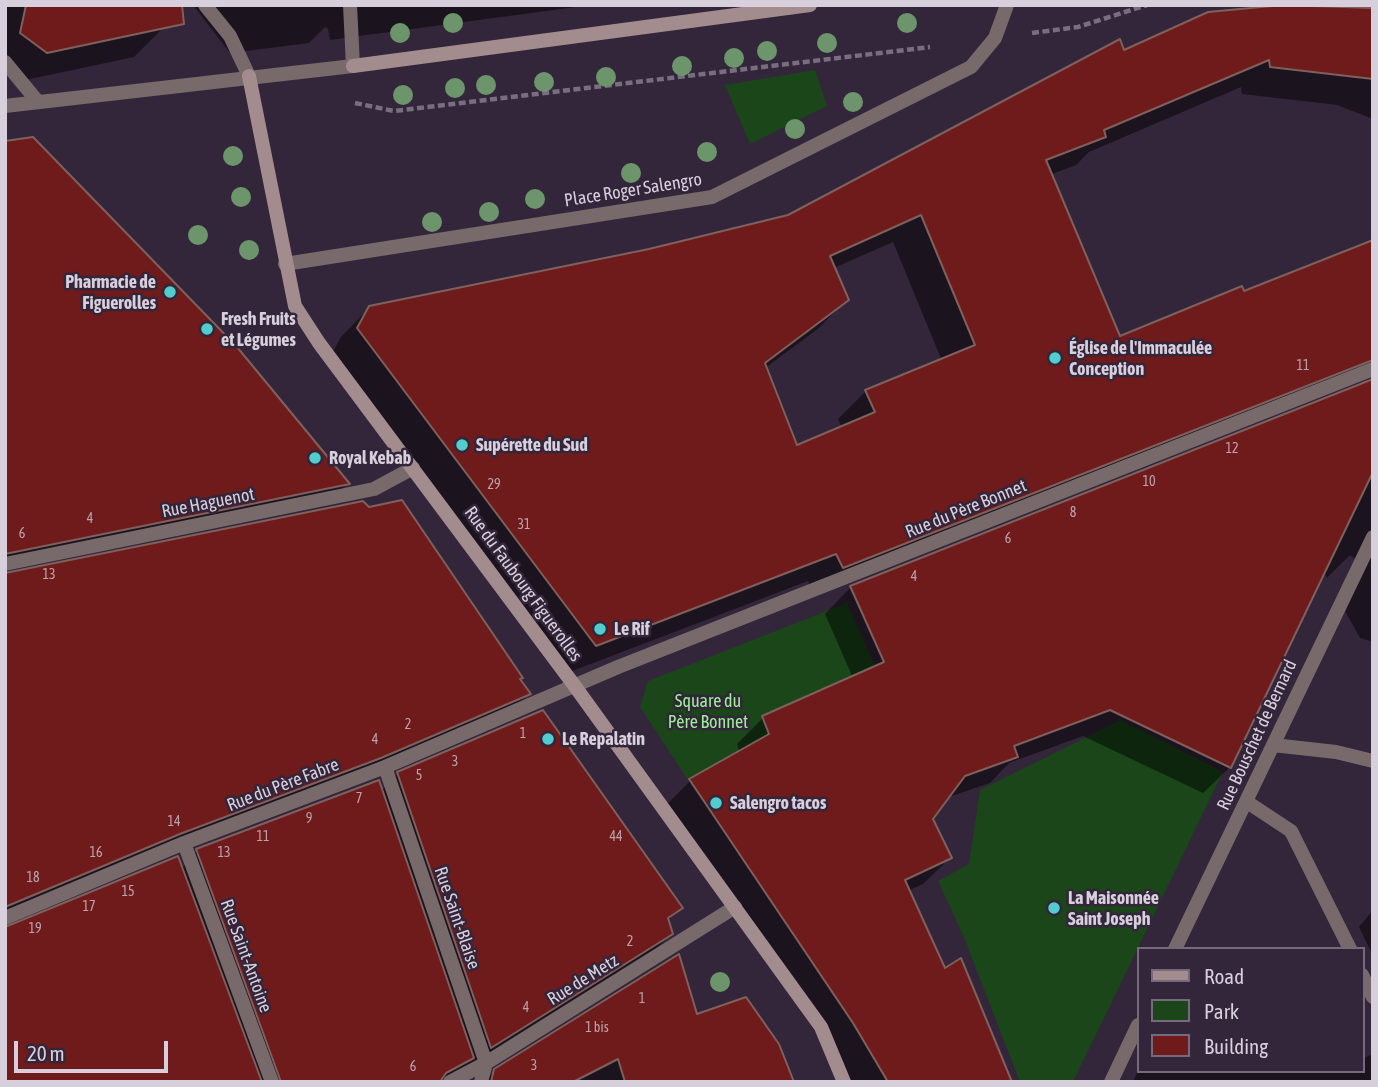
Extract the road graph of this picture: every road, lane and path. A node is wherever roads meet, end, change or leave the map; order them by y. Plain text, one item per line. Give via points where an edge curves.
1 (205, 5) edge
2 (350, 5) edge
3 (810, 5) edge
4 (1007, 5) edge
5 (1147, 5) edge
6 (995, 38) junction
7 (935, 46) dead end
8 (5, 62) edge
9 (353, 66) junction
10 (249, 76) junction
11 (350, 101) dead end
12 (38, 102) junction
13 (5, 106) edge
14 (285, 264) junction
15 (1373, 369) edge
16 (413, 468) junction
17 (1373, 537) edge
18 (5, 564) edge
19 (574, 685) junction
20 (1273, 746) junction
21 (1373, 761) edge
22 (385, 767) junction
23 (1247, 802) junction
24 (184, 843) junction
25 (735, 907) junction
26 (5, 918) edge
27 (1176, 947) edge
28 (1349, 947) edge
29 (1364, 979) edge
30 (1373, 997) edge
31 (1136, 1029) edge
32 (486, 1063) junction
33 (272, 1082) edge
34 (450, 1082) edge
35 (481, 1082) edge
36 (844, 1082) edge
37 (1111, 1082) edge

1 - 10 street via 230,36
2 - 9 street
3 - 9 street
4 - 6 street, Place Roger Salengro
5 - 6 path via 1078,27
6 - 14 street, Place Roger Salengro via 971,67 712,197
7 - 11 path via 394,111
8 - 12 street
9 - 10 street
10 - 12 street
10 - 14 street, Rue du Faubourg Figuerolles
12 - 13 street
14 - 16 street, Rue du Faubourg Figuerolles via 295,306
15 - 19 street, Rue du Père Bonnet
16 - 18 street, Rue Haguenot via 374,489
16 - 19 street, Rue du Faubourg Figuerolles
17 - 20 street, Rue Bouschet de Bernard
19 - 22 street, Rue du Père Fabre
19 - 25 street, Rue du Faubourg Figuerolles
20 - 21 street
20 - 23 street, Rue Bouschet de Bernard
22 - 24 street, Rue du Père Fabre
22 - 32 street, Rue Saint-Blaise
23 - 27 street, Rue Bouschet de Bernard
23 - 28 street via 1291,831
24 - 26 street, Rue du Père Fabre
24 - 33 street, Rue Saint-Antoine
25 - 32 street, Rue de Metz
25 - 36 street, Rue du Faubourg Figuerolles via 821,1027
29 - 30 street
31 - 37 street
32 - 34 street, Rue de Metz
32 - 35 street

